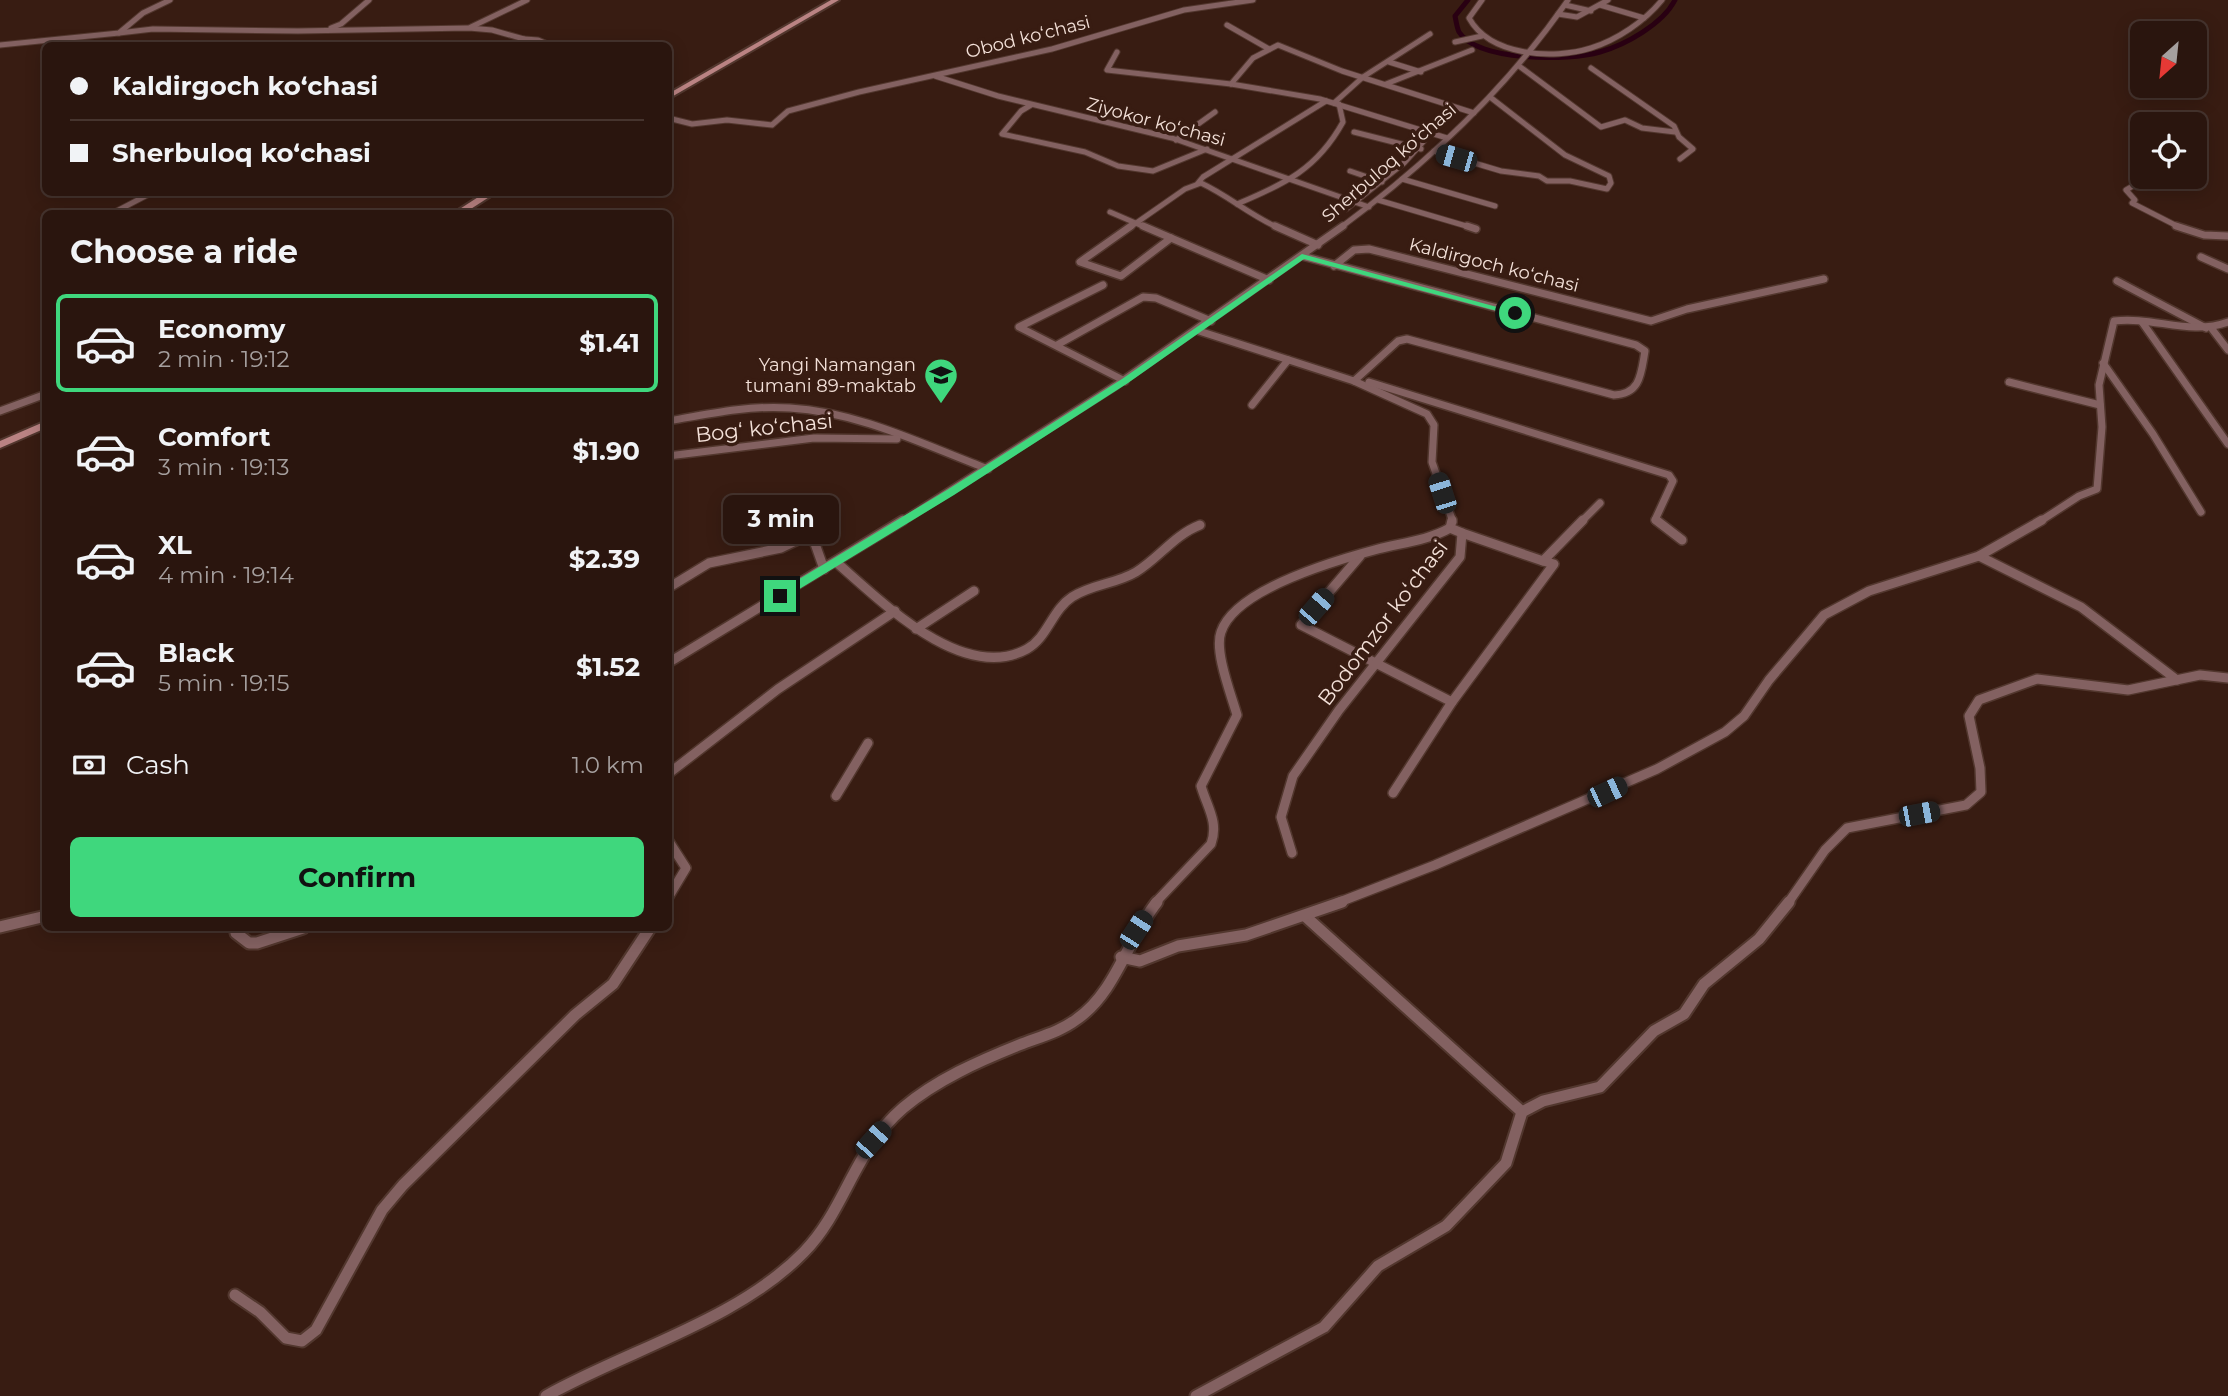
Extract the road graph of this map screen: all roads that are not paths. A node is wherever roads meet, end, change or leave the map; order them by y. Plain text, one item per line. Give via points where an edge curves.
1 (170, 0) edge
2 (369, 0) edge
3 (527, 0) edge
4 (836, 0) edge
5 (1253, 0) edge
6 (1482, 0) edge
7 (1608, 0) edge
8 (1662, 0) edge
9 (1566, 2) edge
10 (1600, 5) junction
11 (1591, 11) junction
12 (1558, 14) junction
13 (1644, 18) junction
14 (1227, 25) dead end
15 (469, 28) junction
16 (316, 31) junction
17 (119, 33) junction
18 (1430, 34) dead end
19 (1480, 37) junction
20 (523, 42) edge
21 (543, 42) edge
22 (1457, 42) dead end
23 (0, 45) edge
24 (1269, 49) junction
25 (1472, 50) dead end
26 (1531, 51) junction
27 (1117, 52) dead end
28 (1389, 62) junction
29 (1520, 65) junction
30 (1591, 68) dead end
31 (1421, 72) junction
32 (933, 75) junction
33 (1363, 77) junction
34 (1231, 84) junction
35 (1385, 84) junction
36 (672, 95) edge
37 (1490, 97) junction
38 (1326, 101) junction
39 (1336, 104) junction
40 (1031, 105) junction
41 (1214, 112) dead end
42 (1474, 113) junction
43 (672, 119) edge
44 (1354, 132) dead end
45 (1675, 132) junction
46 (1431, 133) junction
47 (1447, 138) junction
48 (1176, 140) junction
49 (1416, 148) junction
50 (1207, 149) junction
51 (1433, 152) junction
52 (1235, 159) junction
53 (1680, 159) dead end
54 (1350, 171) dead end
55 (1402, 179) junction
56 (1292, 180) junction
57 (1382, 182) junction
58 (1198, 183) junction
59 (2130, 188) edge
60 (145, 196) edge
61 (486, 196) edge
62 (1378, 200) junction
63 (1355, 202) junction
64 (1237, 204) junction
65 (1495, 206) dead end
66 (1369, 207) junction
67 (1346, 209) dead end
68 (119, 210) edge
69 (463, 210) edge
70 (1110, 212) dead end
71 (1135, 223) junction
72 (1476, 229) dead end
73 (2228, 236) edge
74 (1171, 238) junction
75 (1318, 245) junction
76 (1302, 256) junction
77 (2201, 257) dead end
78 (1334, 266) junction
79 (2228, 269) edge
80 (1824, 279) dead end
81 (1269, 280) junction
82 (2117, 281) dead end
83 (1103, 285) dead end
84 (1211, 321) junction
85 (2142, 322) junction
86 (2226, 325) edge
87 (2210, 329) junction
88 (1199, 331) junction
89 (1057, 345) junction
90 (2228, 350) edge
91 (1288, 360) junction
92 (2103, 363) junction
93 (1356, 380) junction
94 (1125, 381) junction
95 (2009, 382) dead end
96 (42, 395) edge
97 (1252, 405) dead end
98 (2100, 405) junction
99 (0, 411) edge
100 (672, 420) edge
101 (42, 426) edge
102 (905, 439) junction
103 (2228, 444) edge
104 (0, 445) edge
105 (672, 456) edge
106 (988, 469) junction
107 (1600, 503) dead end
108 (2201, 512) dead end
109 (1200, 525) dead end
110 (1450, 528) junction
111 (1462, 533) junction
112 (1682, 540) dead end
113 (1361, 555) junction
114 (1979, 555) junction
115 (1543, 561) junction
116 (836, 562) junction
117 (824, 569) junction
118 (672, 586) edge
119 (974, 591) dead end
120 (895, 611) junction
121 (916, 629) junction
122 (672, 661) edge
123 (1376, 663) junction
124 (2228, 678) edge
125 (2177, 680) junction
126 (1452, 702) junction
127 (868, 743) dead end
128 (672, 771) edge
129 (1393, 793) dead end
130 (836, 796) dead end
131 (672, 846) edge
132 (1292, 853) dead end
133 (672, 891) edge
134 (1306, 916) junction
135 (42, 917) edge
136 (0, 927) edge
137 (294, 931) edge
138 (647, 931) edge
139 (236, 933) dead end
140 (1121, 957) junction
141 (1522, 1112) junction
142 (235, 1294) dead end
143 (546, 1396) edge
144 (1196, 1396) edge

1 - 17 street via 148,9
2 - 16 street via 341,24
3 - 15 street
4 - 36 main road
5 - 32 street, Obod koʻchasi via 1184,10 1052,50
6 - 19 street via 1469,18
7 - 10 street
8 - 13 street
9 - 11 street
9 - 12 street, Sherbuloq koʻchasi
10 - 11 street
10 - 13 street
11 - 12 street via 1576,18
12 - 26 street, Sherbuloq koʻchasi
13 - 26 street via 1590,49 1551,54
14 - 24 street
15 - 16 street
15 - 20 street via 492,30
16 - 17 street
17 - 23 street
18 - 28 street
19 - 22 street
19 - 26 street
20 - 21 street
24 - 33 street via 1278,45
24 - 34 street via 1251,60
25 - 31 street
26 - 29 street, Sherbuloq koʻchasi
27 - 34 street via 1107,70
28 - 31 street
28 - 33 street
29 - 37 street, Sherbuloq koʻchasi
29 - 45 street via 1603,127 1625,120 1642,128
30 - 45 street via 1674,126
31 - 35 street
32 - 40 street, Ziyokor koʻchasi
32 - 43 street, Obod koʻchasi via 793,109 772,125 727,120 692,124
33 - 35 street
33 - 39 street
34 - 38 street
35 - 42 street
37 - 42 street, Sherbuloq koʻchasi
37 - 51 street via 1565,155 1609,176 1607,189 1547,181
38 - 39 street
38 - 52 street
39 - 46 street
39 - 56 street via 1343,122 1339,130 1312,167
40 - 48 street, Ziyokor koʻchasi
40 - 50 street via 1003,135 1153,171
41 - 48 street
42 - 47 street, Sherbuloq koʻchasi
44 - 49 street
45 - 53 street via 1693,149
46 - 47 street
46 - 49 street
47 - 51 street, Sherbuloq koʻchasi
48 - 50 street, Ziyokor koʻchasi
49 - 51 street
49 - 57 street
50 - 52 street, Ziyokor koʻchasi
51 - 55 street, Sherbuloq koʻchasi
52 - 56 street, Ziyokor koʻchasi
52 - 58 street
54 - 57 street
55 - 62 street, Sherbuloq koʻchasi
55 - 65 street
56 - 63 street, Ziyokor koʻchasi
56 - 64 street
57 - 63 street
58 - 64 street
58 - 71 street
59 - 73 street via 2126,190 2134,205 2186,230 2210,237
60 - 68 street
61 - 69 main road
62 - 66 street, Sherbuloq koʻchasi
62 - 72 street
63 - 66 street, Ziyokor koʻchasi
63 - 67 street
64 - 75 street via 1256,218
66 - 75 street, Sherbuloq koʻchasi
70 - 71 street
71 - 74 street
71 - 74 street via 1080,262 1121,276
74 - 81 street
75 - 76 street, Sherbuloq koʻchasi
76 - 78 street, Kaldirgoch koʻchasi
76 - 81 street, Sherbuloq koʻchasi
77 - 79 street
78 - 80 street, Kaldirgoch koʻchasi via 1354,250 1369,249 1651,321
78 - 93 street, Kaldirgoch koʻchasi via 1644,348 1637,386 1626,396 1412,340 1398,341
81 - 84 street, Sherbuloq koʻchasi
82 - 87 street
83 - 89 street via 1019,327
84 - 88 street, Sherbuloq koʻchasi
84 - 89 street via 1143,297
85 - 87 street
85 - 92 street via 2112,322
85 - 103 street
86 - 87 street
87 - 90 street
88 - 91 street
88 - 94 street, Sherbuloq koʻchasi
89 - 94 street
91 - 93 street
91 - 97 street
92 - 98 street
92 - 108 street
93 - 110 street, Bodomzor koʻchasi via 1431,418 1435,430 1432,463 1453,523
93 - 112 street via 1669,475 1673,481 1655,520
94 - 106 street, Sherbuloq koʻchasi
95 - 98 street
96 - 99 street
98 - 114 street via 2097,489
100 - 102 street, Bogʻ koʻchasi via 793,408 852,419
101 - 104 main road
102 - 105 street, Bogʻ koʻchasi via 814,438
102 - 106 street, Bogʻ koʻchasi
106 - 116 street, Sherbuloq koʻchasi
107 - 115 street
109 - 121 street via 1162,548 1138,571 1066,601 1040,639 1010,659 964,651
110 - 111 street, Bodomzor koʻchasi
110 - 113 street
111 - 115 street
111 - 123 street, Bodomzor koʻchasi via 1460,557
113 - 123 street via 1300,625
113 - 140 street via 1260,590 1223,626 1220,652 1237,715 1201,786 1215,817 1216,833 1151,908
114 - 125 street via 2081,607
114 - 134 street via 1869,591 1824,615 1744,716 1699,748 1607,792
115 - 126 street via 1554,564
116 - 117 street, Sherbuloq koʻchasi
116 - 120 street
117 - 118 street via 809,536 781,548 709,563
117 - 122 street, Sherbuloq koʻchasi
119 - 121 street
120 - 121 street
120 - 128 street via 778,689
123 - 126 street
123 - 132 street, Bodomzor koʻchasi via 1293,776 1281,817
124 - 125 street via 2200,675
125 - 141 street via 2128,690 2036,679 1979,700 1969,716 1981,792 1966,805 1847,828 1825,850 1759,939 1704,984 1684,1014 1654,1031 1600,1087 1543,1101
126 - 129 street
127 - 130 street
131 - 133 street via 686,868
134 - 140 street via 1245,935 1178,947 1140,961
134 - 141 street
135 - 136 street
137 - 139 street via 257,943
138 - 142 street via 613,984 575,1015 382,1210 316,1330 302,1342 286,1338
140 - 143 street via 1101,996 1074,1022 986,1060 927,1091 897,1114 873,1140 829,1219 791,1264 730,1306 585,1373
141 - 144 street via 1506,1163 1446,1226 1378,1266 1324,1327

